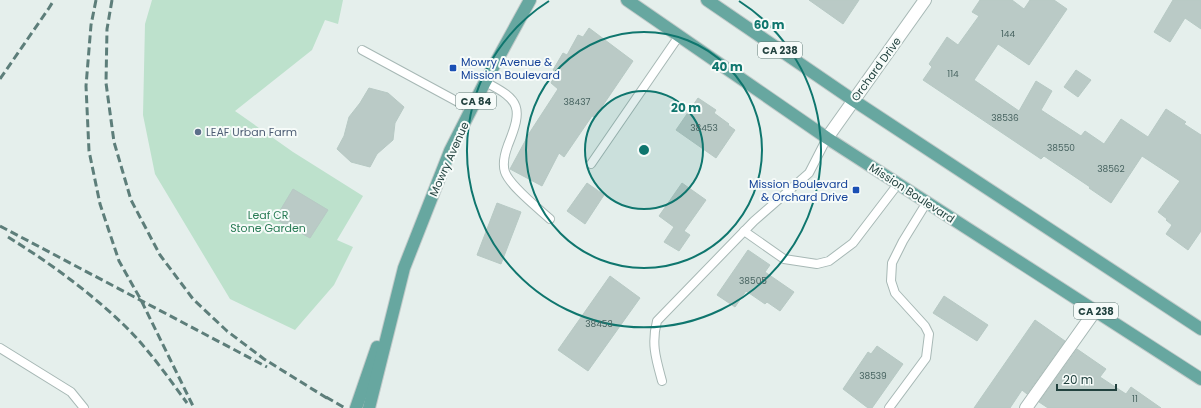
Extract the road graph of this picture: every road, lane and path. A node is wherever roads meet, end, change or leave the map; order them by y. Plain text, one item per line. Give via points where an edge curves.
1 (530, 0) edge
2 (627, 0) edge
3 (708, 0) edge
4 (925, 0) edge
5 (679, 36) junction
6 (362, 50) dead end
7 (485, 82) junction
8 (853, 100) junction
9 (471, 109) junction
10 (827, 138) junction
11 (591, 164) dead end
12 (898, 184) junction
13 (927, 202) junction
14 (550, 219) dead end
15 (744, 231) junction
16 (401, 280) junction
17 (1095, 311) junction
18 (1201, 329) edge
19 (0, 348) edge
20 (1201, 379) edge
21 (662, 381) dead end
22 (84, 408) edge
23 (356, 408) edge
24 (369, 408) edge
25 (890, 408) edge
26 (1026, 408) edge

1 - 7 main road, Mowry Avenue / CA 84
2 - 5 main road, Mission Boulevard / CA 238
3 - 8 main road, CA 238
4 - 8 street, Orchard Drive
5 - 10 main road, Mission Boulevard / CA 238
5 - 11 lane
6 - 9 lane
7 - 9 main road, Mowry Avenue / CA 84
7 - 14 lane via 506,94 516,107 518,115 504,156 507,177
8 - 10 street, Orchard Drive
8 - 18 main road, CA 238
9 - 16 main road, Mowry Avenue / CA 84 via 450,151
10 - 12 main road, Mission Boulevard / CA 238
10 - 15 lane via 809,174
12 - 13 main road, Mission Boulevard / CA 238
12 - 15 lane via 853,243 829,261 817,264 784,259
13 - 17 main road, Mission Boulevard / CA 238
13 - 25 lane via 902,241 892,263 891,281 895,293 925,326 929,334 926,358
15 - 21 lane via 656,321 655,354
16 - 23 main road, Mowry Avenue / CA 84
16 - 24 main road, Mowry Avenue / CA 84
17 - 20 main road, Mission Boulevard / CA 238
17 - 26 street
19 - 22 lane via 71,392

